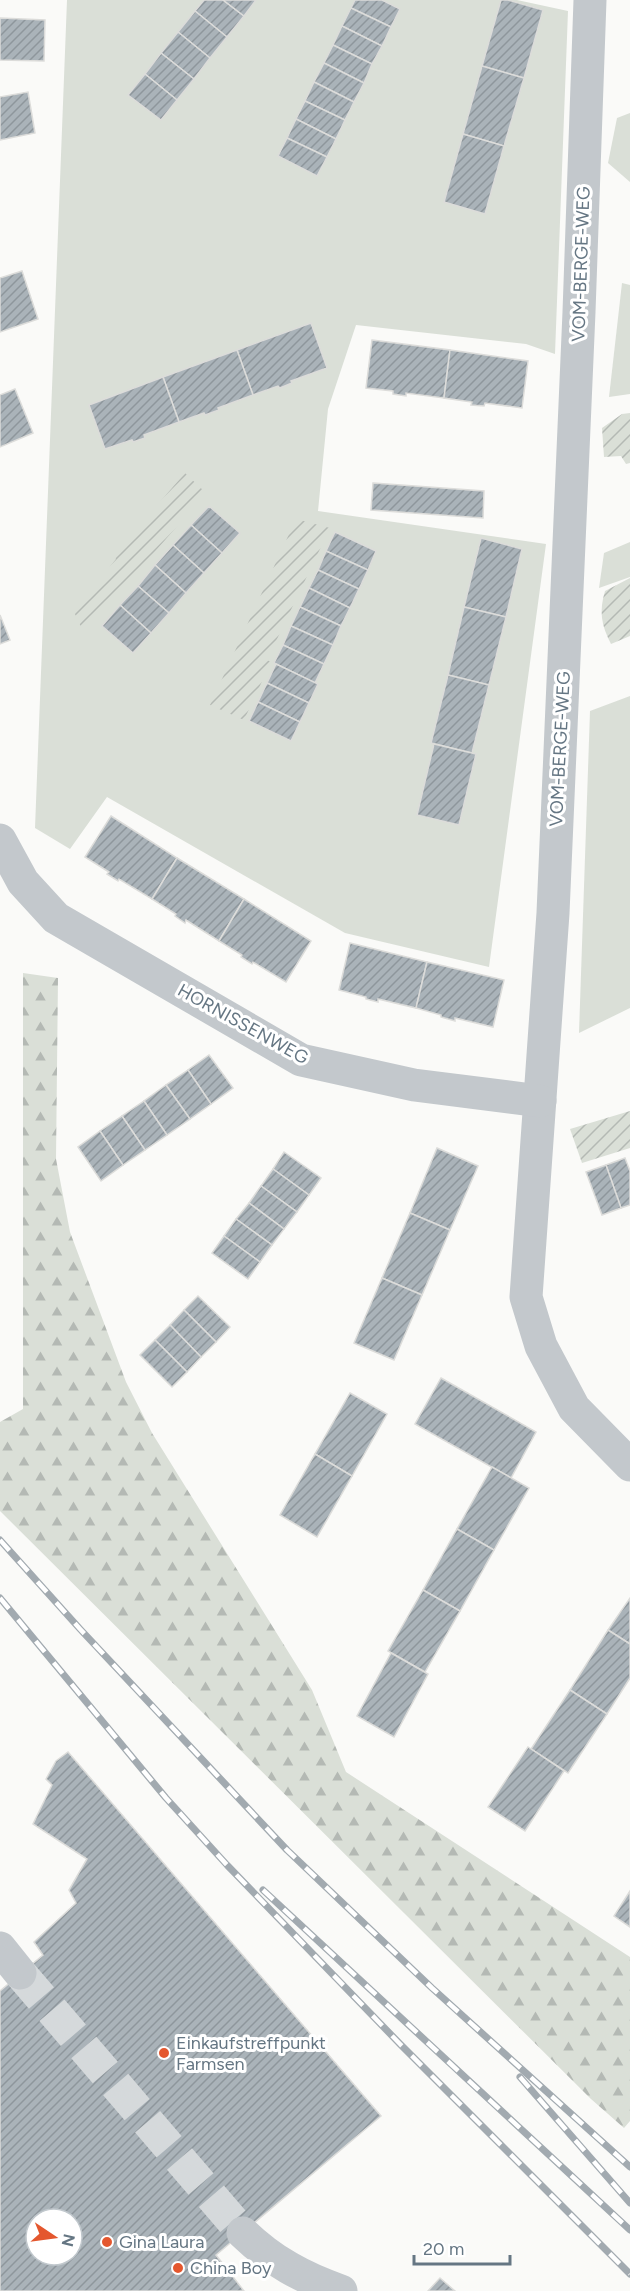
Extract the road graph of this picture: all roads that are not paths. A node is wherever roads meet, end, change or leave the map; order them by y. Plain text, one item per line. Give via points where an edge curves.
1 (590, 0) edge
2 (0, 840) edge
3 (540, 1101) junction
4 (630, 1465) edge
5 (0, 1948) edge
6 (20, 1973) tunnel mouth
7 (243, 2233) tunnel mouth
8 (341, 2291) edge

1 - 3 street, VOM-BERGE-WEG via 553,914
2 - 3 street, HORNISSENWEG via 23,882 56,918 301,1060 414,1085
3 - 4 street, VOM-BERGE-WEG via 526,1297 541,1346 574,1408
5 - 6 street
7 - 8 street via 285,2268

